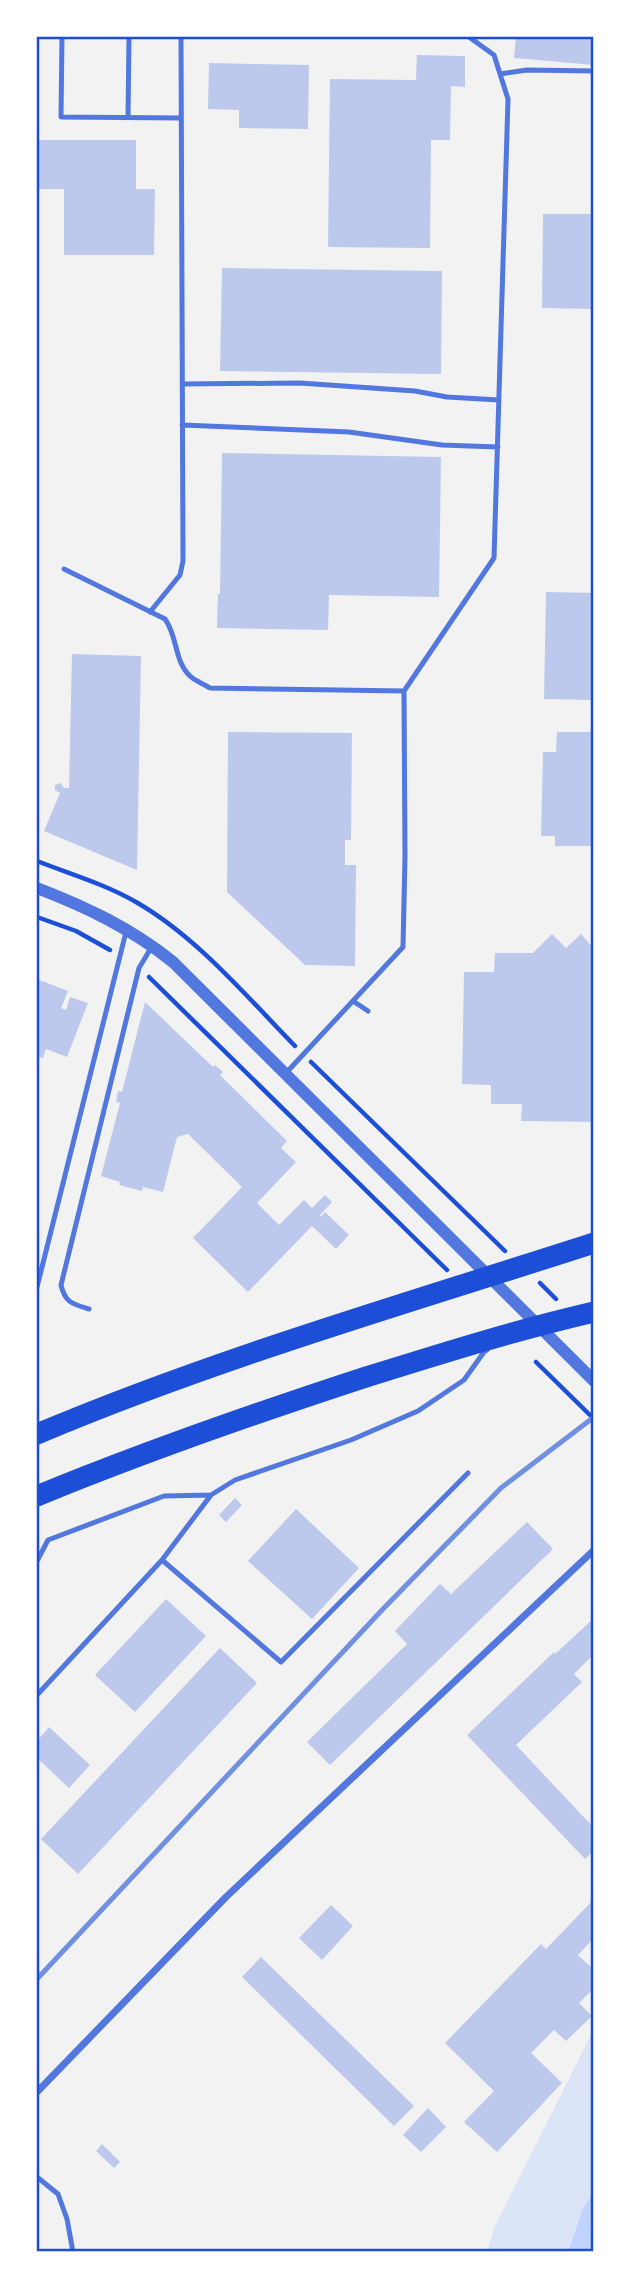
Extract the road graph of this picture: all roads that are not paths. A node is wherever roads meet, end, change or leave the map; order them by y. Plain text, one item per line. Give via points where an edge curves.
1 (62, 37) edge
2 (129, 37) edge
3 (181, 37) edge
4 (469, 37) edge
5 (594, 71) edge
6 (500, 74) junction
7 (128, 117) junction
8 (181, 118) junction
9 (182, 384) junction
10 (499, 400) junction
11 (182, 425) junction
12 (498, 447) junction
13 (64, 569) dead end
14 (150, 612) junction
15 (404, 691) junction
16 (37, 888) edge
17 (127, 929) junction
18 (153, 946) junction
19 (353, 1001) junction
20 (368, 1012) dead end
21 (286, 1073) junction
22 (594, 1243) edge
23 (37, 1287) edge
24 (89, 1309) dead end
25 (594, 1312) edge
26 (543, 1331) junction
27 (501, 1344) dead end
28 (492, 1348) dead end
29 (594, 1381) edge
30 (37, 1434) edge
31 (468, 1473) dead end
32 (211, 1494) junction
33 (37, 1496) edge
34 (594, 1550) edge
35 (162, 1560) junction
36 (37, 1561) edge
37 (37, 1695) edge
38 (37, 2092) edge
39 (37, 2177) edge
40 (73, 2252) edge

1 - 7 lane via 61,117
2 - 7 lane
3 - 8 lane
4 - 6 lane via 494,55
5 - 6 lane
6 - 10 lane via 508,99
7 - 8 lane
8 - 9 lane
9 - 10 lane via 300,383
9 - 11 lane
10 - 12 lane
11 - 12 lane via 349,432 442,445
11 - 14 lane via 183,561 180,575
12 - 15 lane via 494,558
13 - 14 lane
14 - 15 lane via 165,619 174,632 179,659 191,678 210,688
15 - 19 lane via 402,947
16 - 17 street
17 - 18 street
17 - 23 lane
18 - 21 street
18 - 24 lane via 139,968 61,1285 69,1303
19 - 20 lane
19 - 21 lane
21 - 26 street
22 - 30 highway via 262,1351
25 - 33 highway via 281,1405 150,1450
26 - 27 lane
26 - 29 street
28 - 32 lane via 464,1380 418,1411 235,1480
31 - 35 lane via 281,1662
32 - 35 lane
32 - 36 lane via 164,1496 48,1540
34 - 38 street via 226,1897
35 - 37 lane
39 - 40 lane via 58,2194

